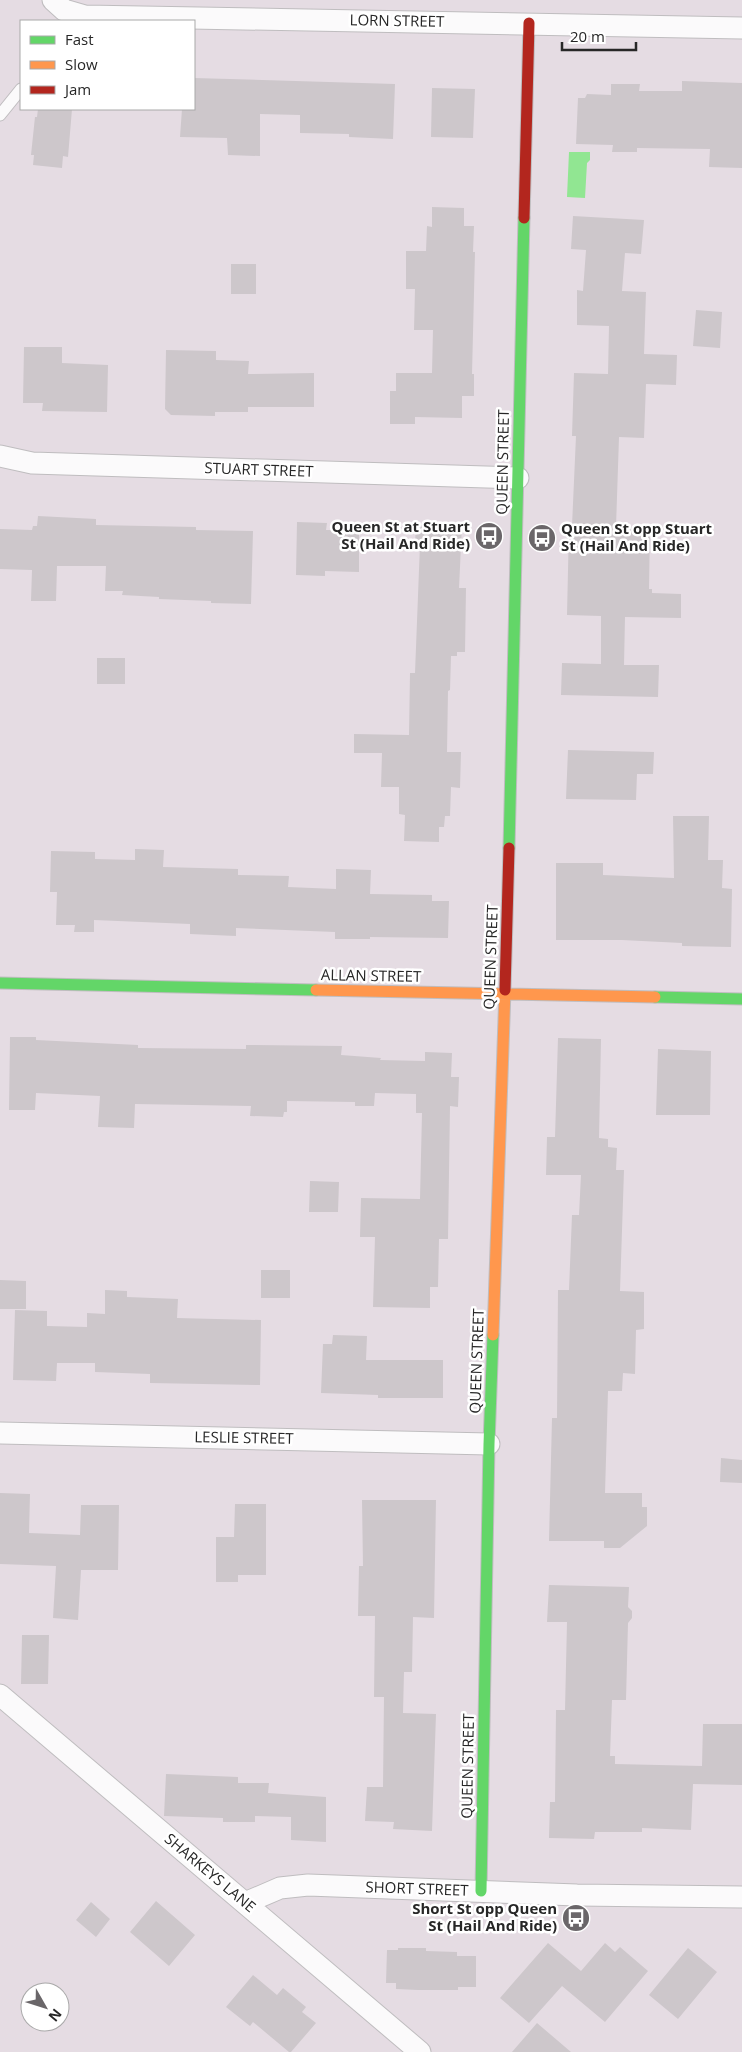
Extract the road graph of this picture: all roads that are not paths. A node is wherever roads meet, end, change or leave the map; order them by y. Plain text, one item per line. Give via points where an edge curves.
1 (60, 10) edge
2 (529, 23) junction
3 (742, 28) edge
4 (20, 90) edge
5 (0, 115) edge
6 (0, 456) edge
7 (518, 478) junction
8 (0, 983) edge
9 (505, 994) junction
10 (742, 999) edge
11 (0, 1433) edge
12 (489, 1444) junction
13 (0, 1695) edge
14 (481, 1891) junction
15 (742, 1897) edge
16 (245, 1903) junction
17 (420, 2052) edge

1 - 2 street, LORN STREET via 85,16
2 - 3 street, LORN STREET
2 - 7 street, QUEEN STREET
4 - 5 lane
6 - 7 street, STUART STREET via 32,463
7 - 9 street, QUEEN STREET
8 - 9 street, ALLAN STREET
9 - 10 street, ALLAN STREET
9 - 12 street, QUEEN STREET
11 - 12 street, LESLIE STREET
12 - 14 street, QUEEN STREET
13 - 16 street, SHARKEYS LANE
14 - 15 street, SHORT STREET
14 - 16 street, SHORT STREET via 308,1885 280,1888
16 - 17 street, SHARKEYS LANE

